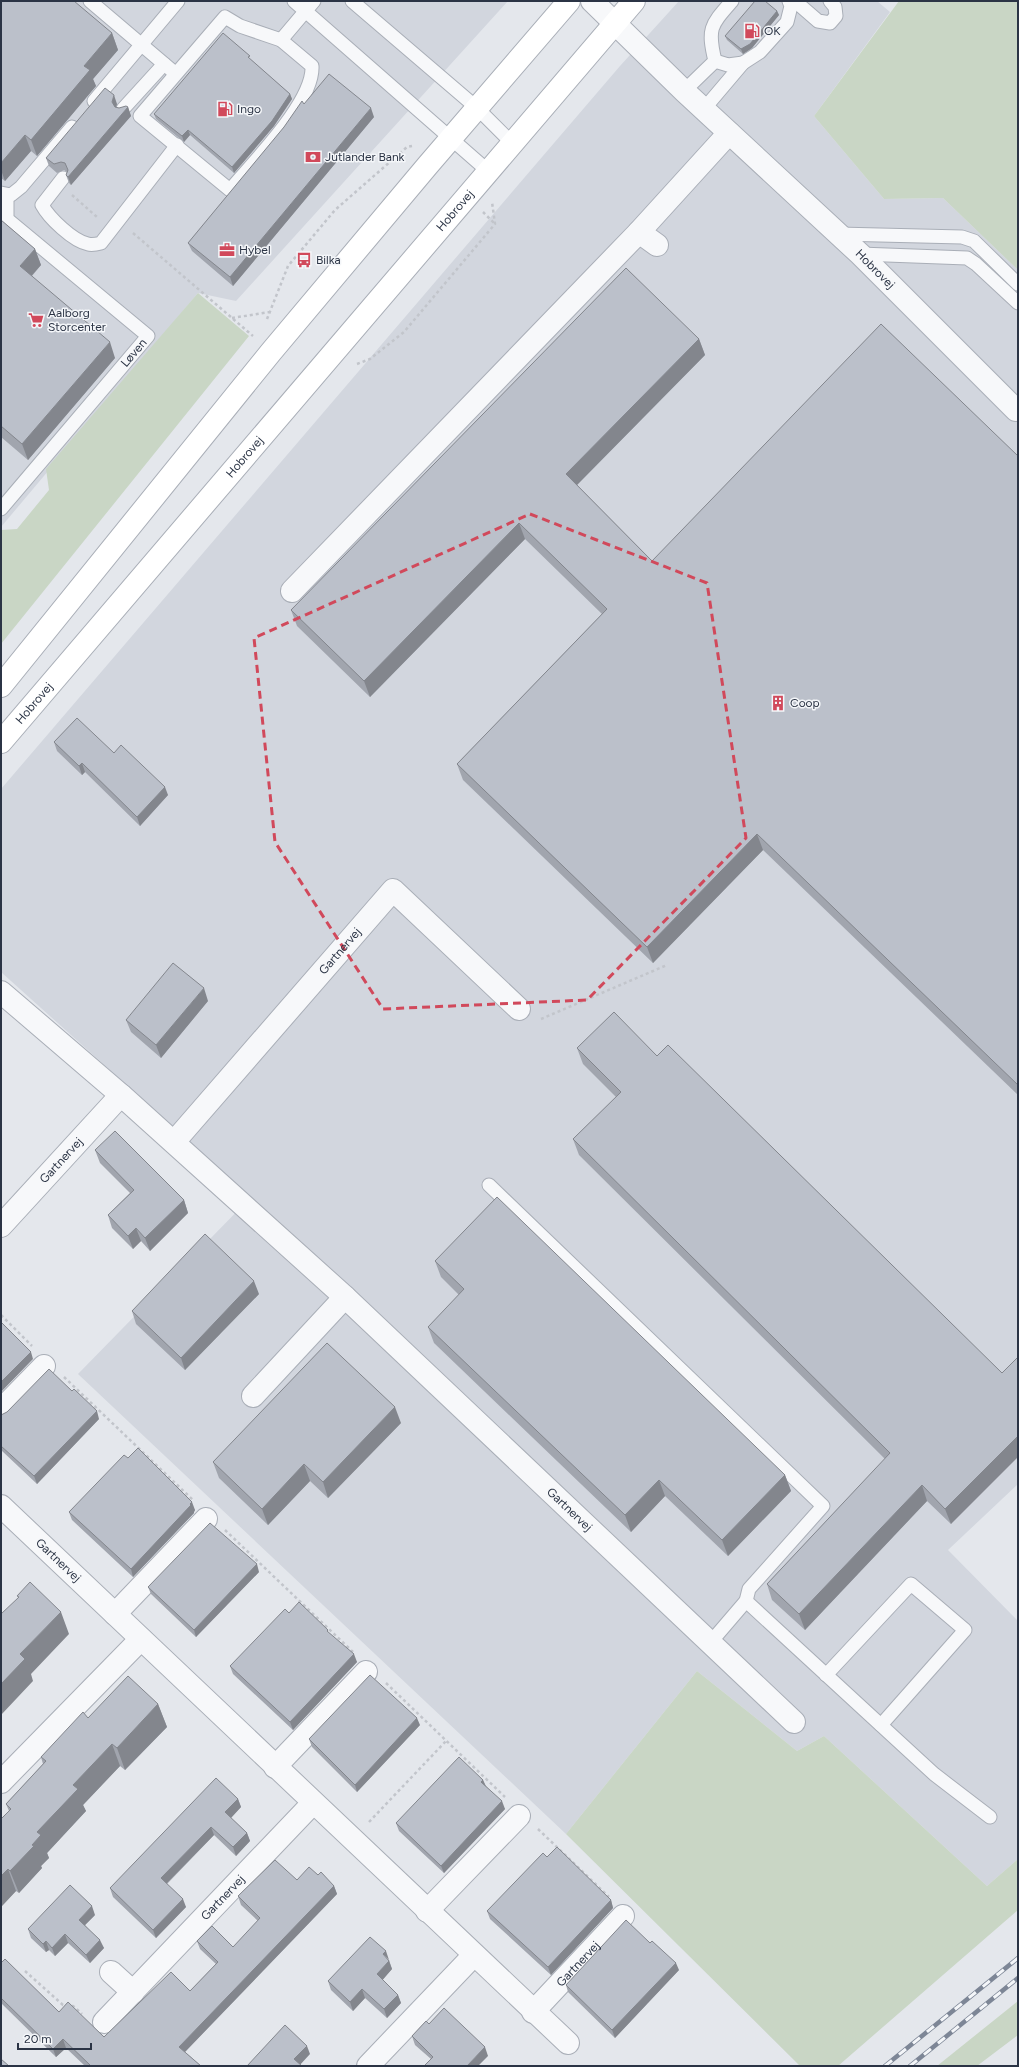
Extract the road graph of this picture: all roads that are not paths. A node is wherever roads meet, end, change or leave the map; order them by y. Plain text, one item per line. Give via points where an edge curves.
1 (90, 1) edge
2 (178, 1) edge
3 (294, 1) edge
4 (314, 1) edge
5 (352, 1) edge
6 (569, 1) edge
7 (592, 1) edge
8 (634, 1) edge
9 (732, 1) edge
10 (789, 1) edge
11 (795, 1) edge
12 (830, 1) edge
13 (306, 11) junction
14 (615, 23) junction
15 (281, 40) junction
16 (142, 45) junction
17 (715, 61) junction
18 (743, 63) junction
19 (164, 64) junction
20 (176, 74) junction
21 (684, 91) junction
22 (477, 108) junction
23 (123, 109) edge
24 (704, 109) junction
25 (729, 133) junction
26 (452, 138) junction
27 (513, 144) junction
28 (177, 145) junction
29 (488, 171) junction
30 (63, 178) dead end
31 (4, 194) edge
32 (639, 232) junction
33 (838, 234) junction
34 (657, 245) dead end
35 (860, 254) junction
36 (1018, 284) edge
37 (1018, 304) edge
38 (1016, 410) dead end
39 (1, 510) edge
40 (292, 591) dead end
41 (1, 686) edge
42 (1, 742) edge
43 (1, 992) edge
44 (519, 1009) road end
45 (121, 1095) junction
46 (174, 1142) junction
47 (489, 1185) dead end
48 (1, 1226) edge
49 (344, 1297) junction
50 (52, 1370) edge
51 (254, 1396) dead end
52 (1, 1410) edge
53 (1, 1506) edge
54 (208, 1517) road end
55 (746, 1601) junction
56 (115, 1614) junction
57 (141, 1639) junction
58 (710, 1643) junction
59 (368, 1669) road end
60 (826, 1675) junction
61 (794, 1722) dead end
62 (881, 1725) junction
63 (275, 1766) junction
64 (1, 1782) edge
65 (313, 1803) junction
66 (522, 1816) road end
67 (990, 1817) dead end
68 (427, 1911) junction
69 (623, 1916) road end
70 (474, 1955) junction
71 (111, 1972) dead end
72 (133, 1992) junction
73 (533, 2012) junction
74 (96, 2021) road end
75 (568, 2044) dead end
76 (368, 2066) edge

1 - 16 lane
2 - 16 lane
3 - 13 lane
4 - 13 lane
5 - 22 lane
6 - 22 main road
7 - 14 street, Hobrovej
8 - 14 main road, Hobrovej
9 - 17 lane via 713,22 710,37
10 - 18 lane via 791,6 787,22 760,52
11 - 12 lane via 818,21 830,23 836,16 835,7
13 - 15 lane
13 - 26 lane
14 - 21 street, Hobrovej
14 - 27 main road, Hobrovej
15 - 20 lane via 240,26 225,17
15 - 28 lane via 312,66 313,77 298,109 230,190
16 - 19 lane
16 - 31 lane via 21,187 11,195
17 - 18 lane via 728,64
17 - 21 lane
18 - 24 lane
19 - 20 lane
19 - 23 lane
20 - 28 lane via 140,116
21 - 24 street, Hobrovej
22 - 26 main road
22 - 27 lane
24 - 25 street, Hobrovej
25 - 32 street
25 - 33 street, Hobrovej
26 - 29 lane
26 - 41 main road via 265,346
27 - 29 main road, Hobrovej
28 - 30 lane via 101,243 89,245 73,237 47,214 42,205
29 - 42 main road, Hobrovej
31 - 39 lane, Løven via 7,219 148,336
32 - 34 street
32 - 40 street
33 - 35 street, Hobrovej
33 - 36 lane via 962,237 974,241
35 - 37 lane via 967,258
35 - 38 street, Hobrovej
43 - 45 street, Gartnervej
44 - 46 street, Gartnervej via 393,890
45 - 46 street, Gartnervej
45 - 48 street, Gartnervej
46 - 49 street, Gartnervej
47 - 55 lane via 823,1506 749,1589
49 - 51 street
49 - 58 street, Gartnervej
50 - 52 street
53 - 56 street, Gartnervej
54 - 56 street
55 - 58 lane
55 - 60 lane
56 - 57 street, Gartnervej
57 - 63 street, Gartnervej
57 - 64 street
58 - 61 street, Gartnervej
59 - 63 street
60 - 62 lane
60 - 62 lane via 911,1584 965,1630
62 - 67 lane via 934,1774
63 - 65 street, Gartnervej
65 - 68 street, Gartnervej
65 - 72 street, Gartnervej
66 - 68 street
68 - 70 street, Gartnervej
69 - 73 street, Gartnervej
70 - 73 street, Gartnervej
70 - 76 street
71 - 72 street
72 - 74 street, Gartnervej
73 - 75 street, Gartnervej

